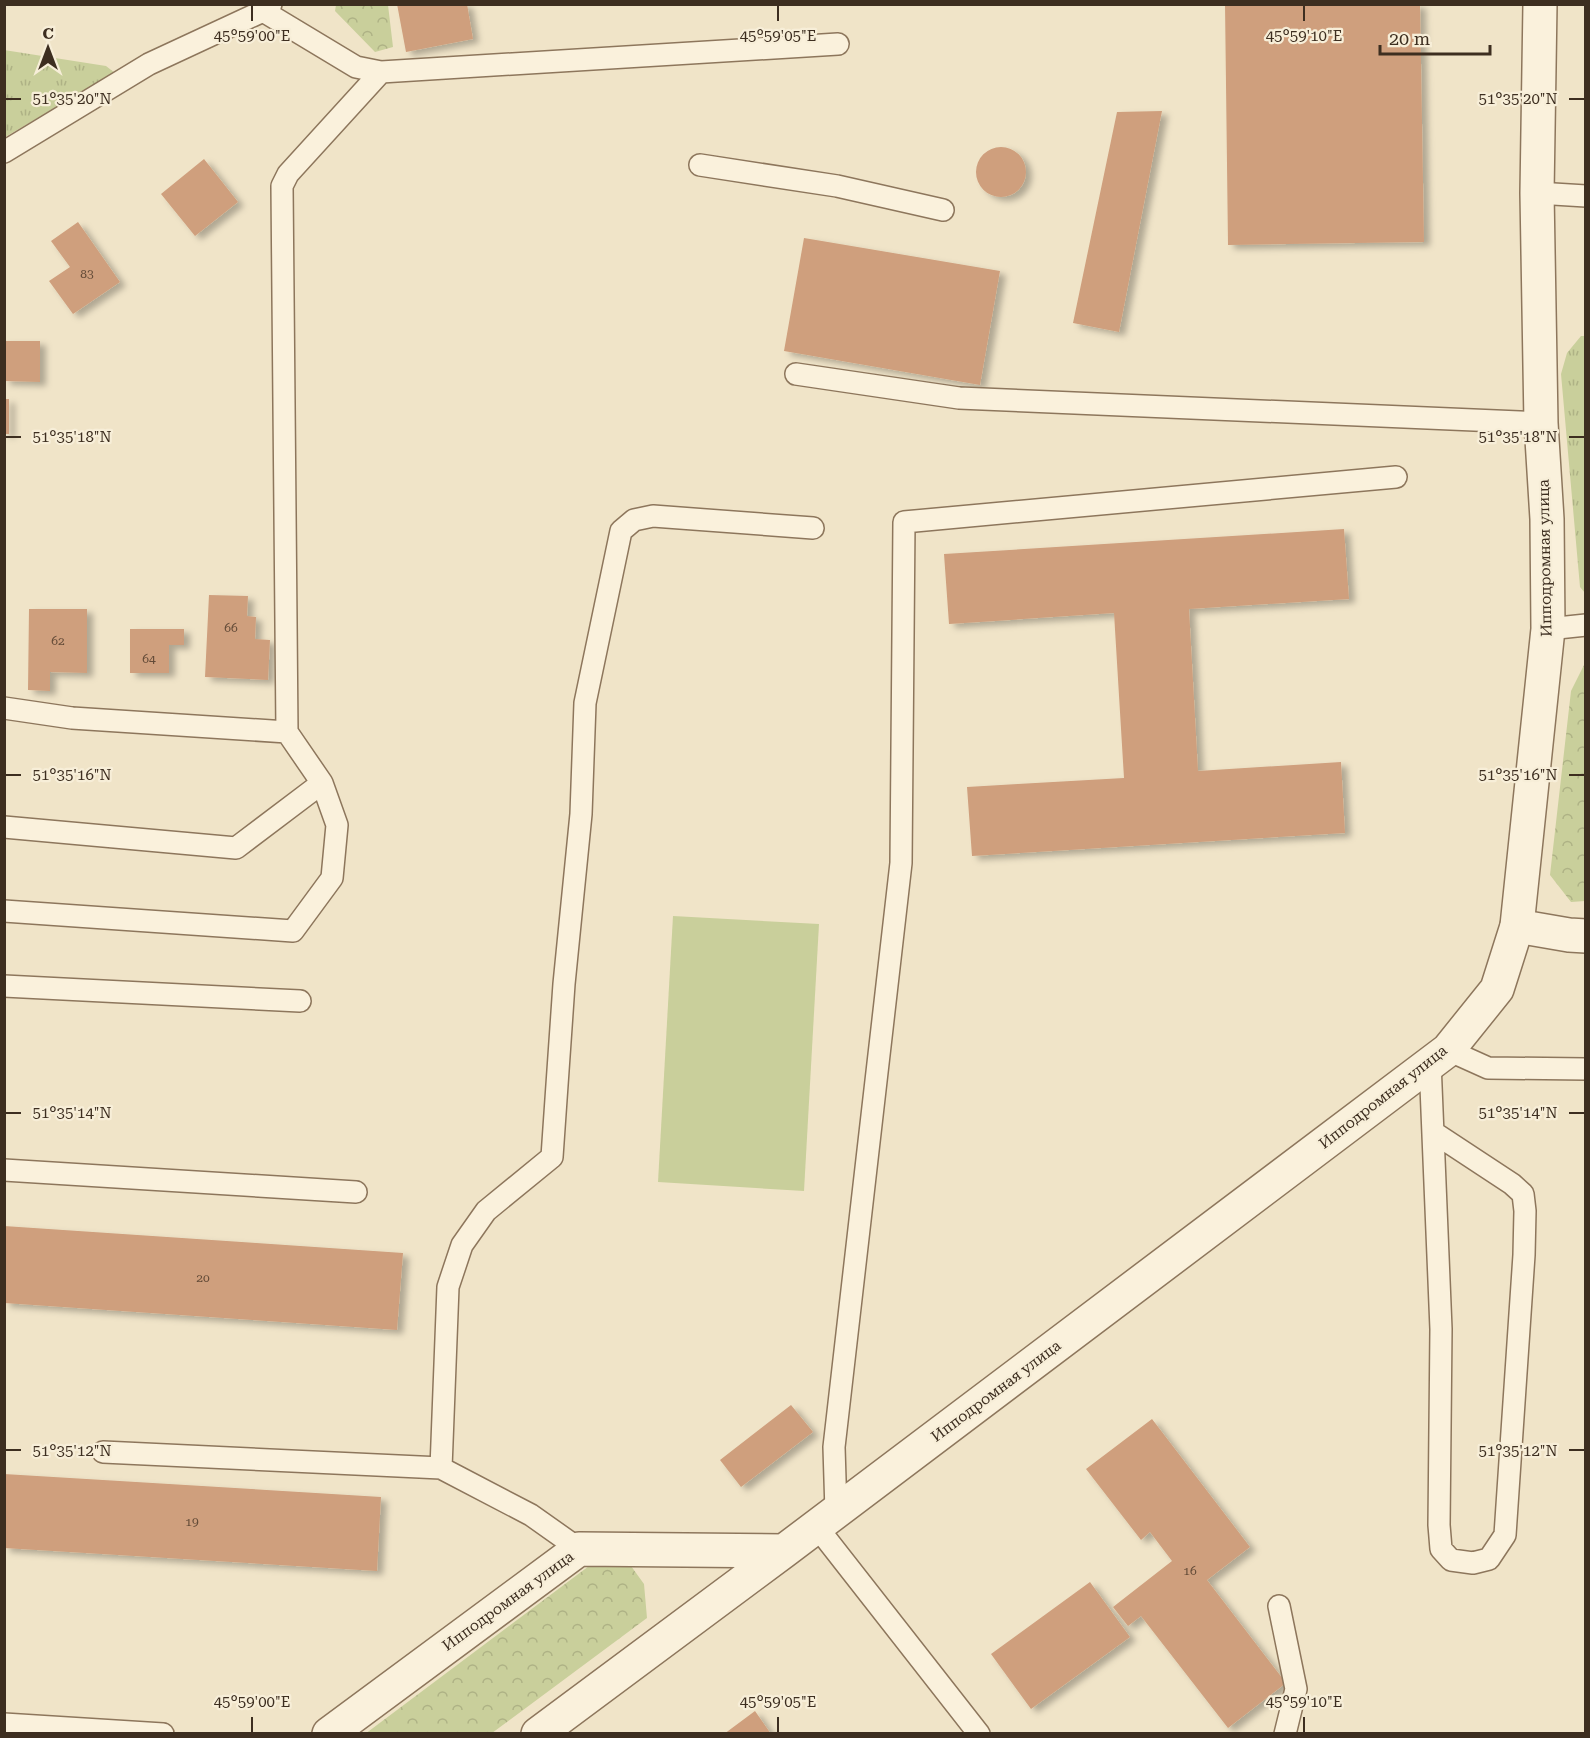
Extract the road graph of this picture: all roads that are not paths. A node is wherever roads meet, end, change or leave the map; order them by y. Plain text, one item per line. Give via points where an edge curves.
1 (1540, 4) edge
2 (267, 8) edge
3 (838, 44) dead end
4 (381, 72) junction
5 (4, 152) edge
6 (700, 165) dead end
7 (1537, 193) junction
8 (1586, 196) edge
9 (943, 210) dead end
10 (796, 374) dead end
11 (1541, 423) junction
12 (1396, 477) dead end
13 (813, 528) dead end
14 (1586, 625) edge
15 (1548, 629) junction
16 (4, 708) edge
17 (287, 732) junction
18 (322, 783) junction
19 (4, 826) edge
20 (4, 910) edge
21 (1517, 926) junction
22 (1586, 936) edge
23 (4, 986) edge
24 (300, 1002) dead end
25 (1439, 1056) junction
26 (1586, 1070) edge
27 (1433, 1132) junction
28 (4, 1170) edge
29 (356, 1192) dead end
30 (103, 1452) dead end
31 (441, 1468) junction
32 (826, 1519) junction
33 (579, 1549) junction
34 (784, 1551) junction
35 (1279, 1606) dead end
36 (4, 1724) edge
37 (163, 1734) edge
38 (329, 1734) edge
39 (538, 1734) edge
40 (979, 1734) edge
41 (1285, 1734) edge

1 - 7 street, Ипподромная улица
2 - 4 lane via 356,67
2 - 5 lane via 149,64
3 - 4 lane
4 - 17 lane via 288,174 282,186
6 - 9 lane via 837,186
7 - 8 lane
7 - 11 street, Ипподромная улица
10 - 11 lane via 959,398
11 - 15 street, Ипподромная улица
12 - 32 lane via 904,522 902,863
13 - 31 lane via 653,516 634,520 621,531 585,703 581,814 552,1156 486,1211 462,1245 448,1287
14 - 15 lane
15 - 21 street, Ипподромная улица
16 - 17 lane via 72,718
17 - 18 lane
18 - 19 lane via 236,848
18 - 20 lane via 337,825 332,878 293,931
21 - 22 street
21 - 25 street, Ипподромная улица via 1497,989
23 - 24 lane
25 - 26 lane via 1488,1068
25 - 27 lane
25 - 32 street, Ипподромная улица
27 - 27 lane via 1441,1329 1441,1549 1451,1560 1473,1563 1489,1558 1505,1535 1525,1211 1523,1194 1512,1184
28 - 29 lane
30 - 31 lane
31 - 33 lane via 531,1515
32 - 34 street, Ипподромная улица
32 - 40 lane
33 - 34 street, Ипподромная улица
33 - 38 street, Ипподромная улица
34 - 39 street, Ипподромная улица
35 - 41 lane via 1296,1689
36 - 37 lane

